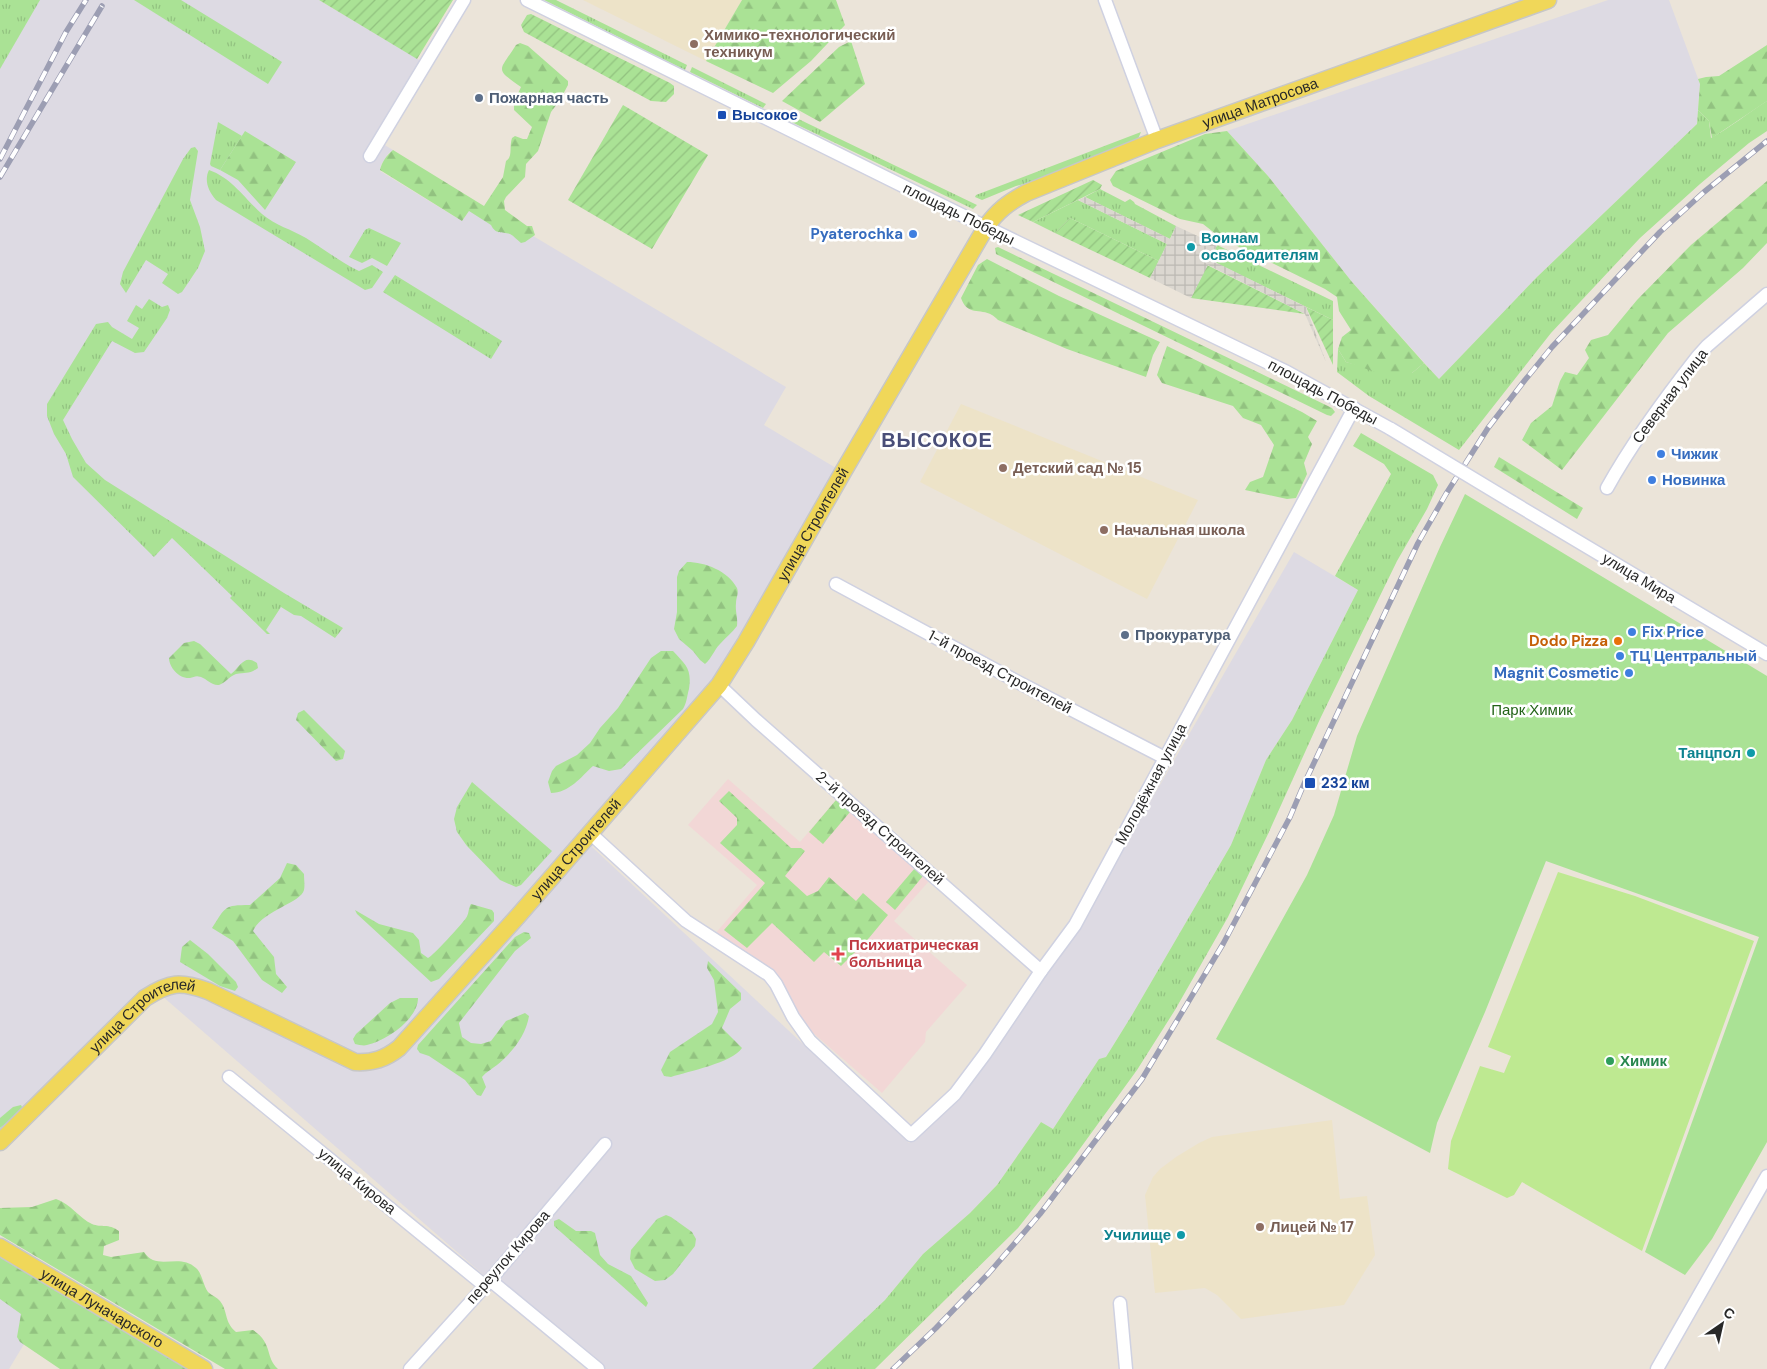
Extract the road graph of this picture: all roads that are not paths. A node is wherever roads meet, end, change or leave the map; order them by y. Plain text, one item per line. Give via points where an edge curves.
1 (464, 0) edge
2 (527, 0) edge
3 (1104, 0) edge
4 (1548, 0) edge
5 (1157, 140) junction
6 (370, 156) dead end
7 (986, 227) junction
8 (1767, 294) edge
9 (1354, 408) junction
10 (1607, 488) dead end
11 (1512, 502) joint
12 (836, 584) dead end
13 (1767, 654) edge
14 (719, 685) junction
15 (1165, 758) junction
16 (590, 833) junction
17 (1041, 971) junction
18 (229, 1077) dead end
19 (0, 1142) edge
20 (605, 1144) dead end
21 (1767, 1176) edge
22 (0, 1246) edge
23 (487, 1283) junction
24 (1120, 1303) dead end
25 (204, 1369) edge
26 (410, 1369) edge
27 (598, 1369) edge
28 (1126, 1369) edge
29 (1657, 1369) edge

1 - 6 street
2 - 7 street, площадь Победы
3 - 5 street
4 - 5 main road, улица Матросова
5 - 7 main road, улица Матросова via 1008,202
7 - 9 street, площадь Победы via 1287,372
7 - 14 main road, улица Строителей
8 - 10 street, Северная улица via 1698,356 1643,431
9 - 11 street, площадь Победы, bridge
9 - 15 street, Молодёжная улица
11 - 13 street, улица Мира
12 - 15 street, 1-й проезд Строителей
14 - 16 main road, улица Строителей
14 - 17 street, 2-й проезд Строителей
15 - 17 street, Молодёжная улица via 1075,926
16 - 17 street, Молодёжная улица via 686,921 769,975 810,1041 912,1135 955,1094
16 - 19 main road, улица Строителей via 411,1036 388,1056 376,1061 355,1062 208,991 183,984 167,986 145,998
18 - 23 street, улица Кирова
20 - 23 street, переулок Кирова
21 - 29 street
22 - 25 main road, улица Луначарского
23 - 26 street, переулок Кирова
23 - 27 street, улица Кирова
24 - 28 street

